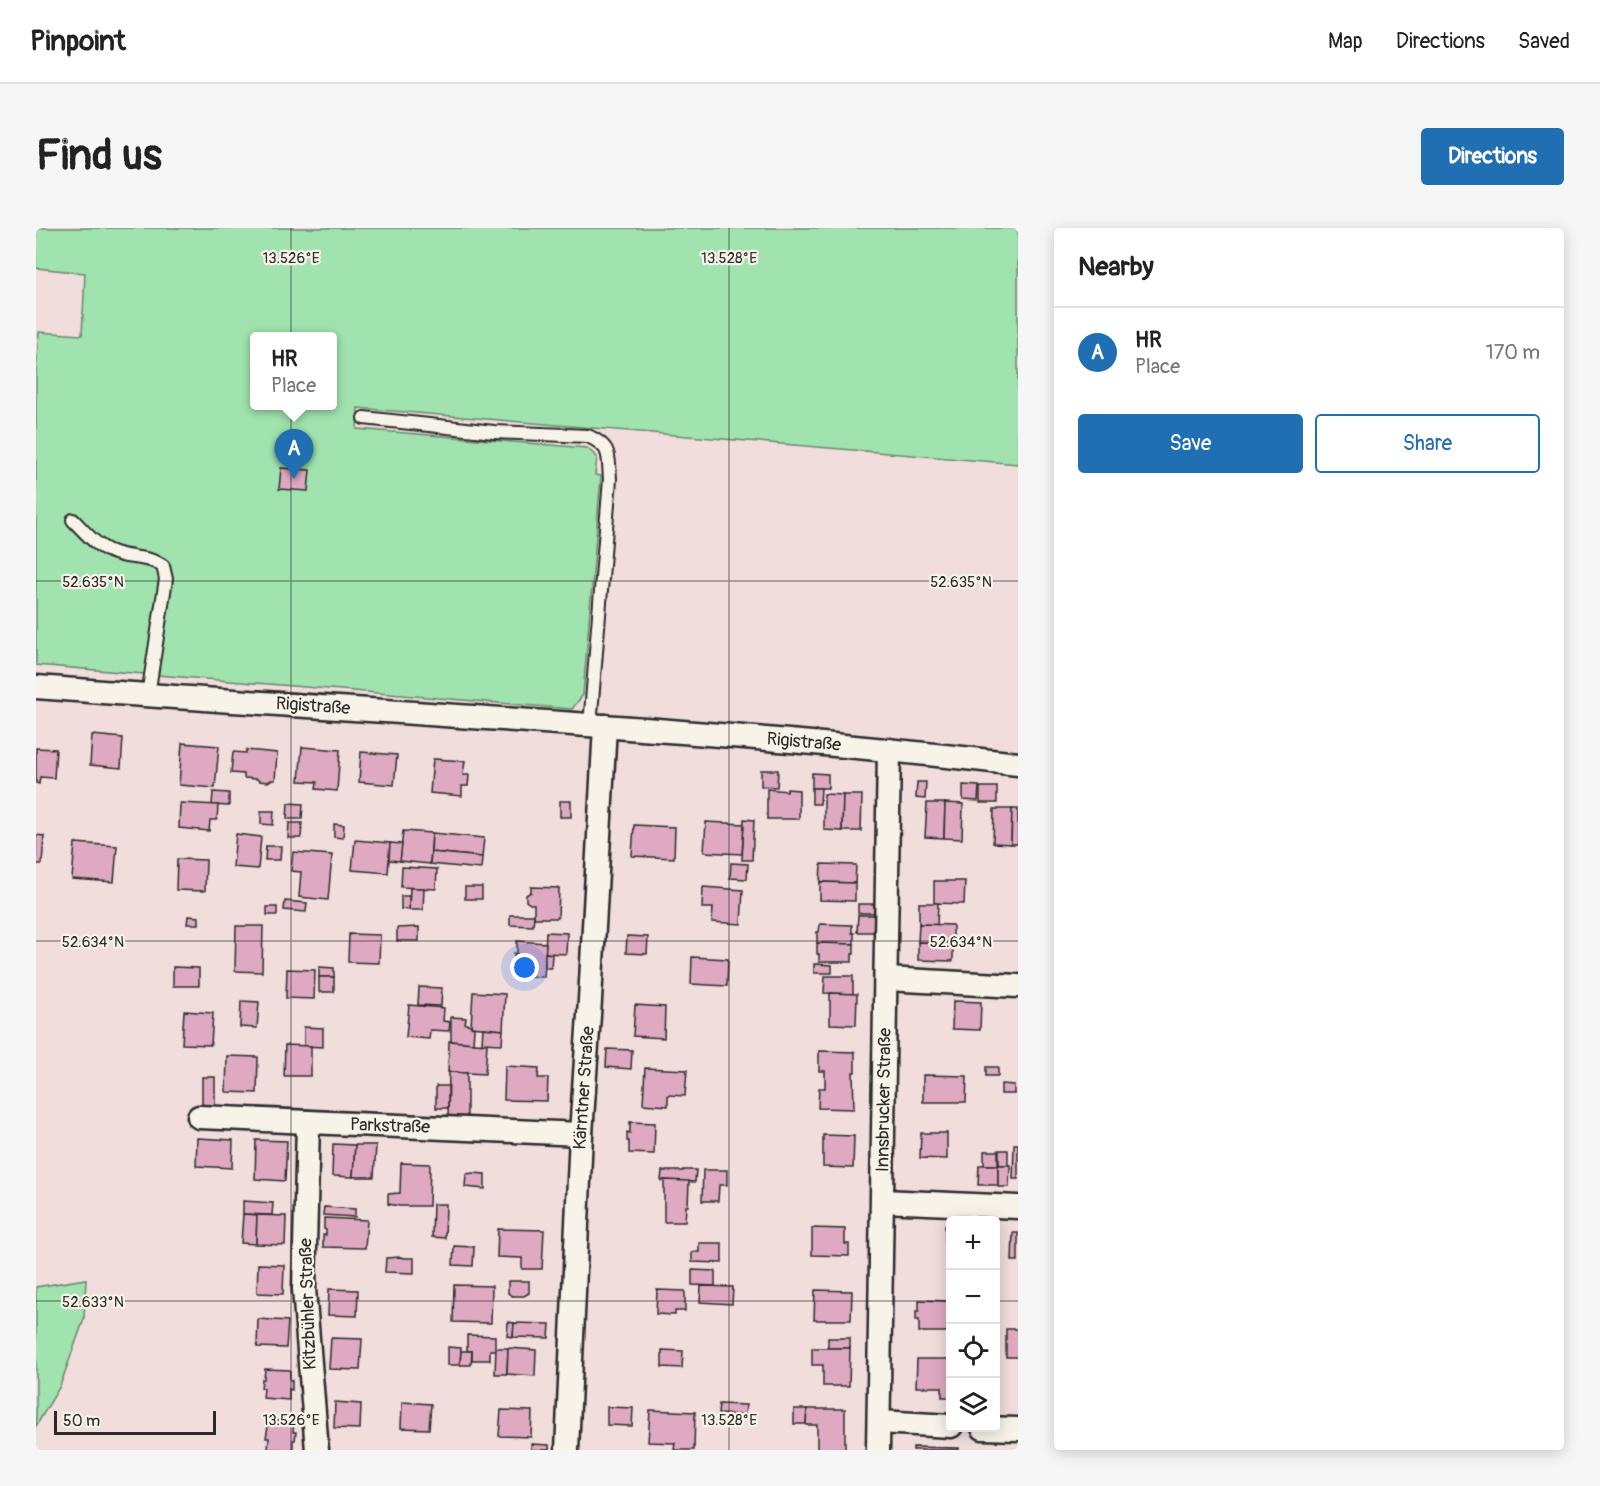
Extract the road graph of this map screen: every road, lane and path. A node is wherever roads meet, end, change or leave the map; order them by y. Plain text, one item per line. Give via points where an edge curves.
1 (364, 418) dead end
2 (73, 520) dead end
3 (36, 687) edge
4 (148, 695) junction
5 (597, 726) junction
6 (889, 750) junction
7 (1018, 764) edge
8 (886, 979) junction
9 (1018, 986) edge
10 (199, 1117) dead end
11 (308, 1122) junction
12 (580, 1134) junction
13 (883, 1201) junction
14 (1018, 1206) edge
15 (879, 1422) junction
16 (946, 1426) edge
17 (1000, 1428) edge
18 (1018, 1429) edge
19 (317, 1450) edge
20 (567, 1450) edge
21 (878, 1450) edge

1 - 5 lane via 494,432 588,436 601,442 608,453 610,479
2 - 4 lane via 100,547 154,560 163,566 166,579
3 - 4 street, Rigistraße
4 - 5 street, Rigistraße
5 - 6 street, Rigistraße
5 - 12 street, Kärntner Straße via 591,988
6 - 7 street, Rigistraße
6 - 8 street, Innsbrucker Straße
8 - 9 street
8 - 13 street, Innsbrucker Straße
10 - 11 street, Parkstraße
11 - 12 street, Parkstraße
11 - 19 street, Kitzbühler Straße via 303,1289
12 - 20 street, Kärntner Straße
13 - 14 street
13 - 15 street, Innsbrucker Straße
15 - 16 street
15 - 21 street, Innsbrucker Straße
17 - 18 street

